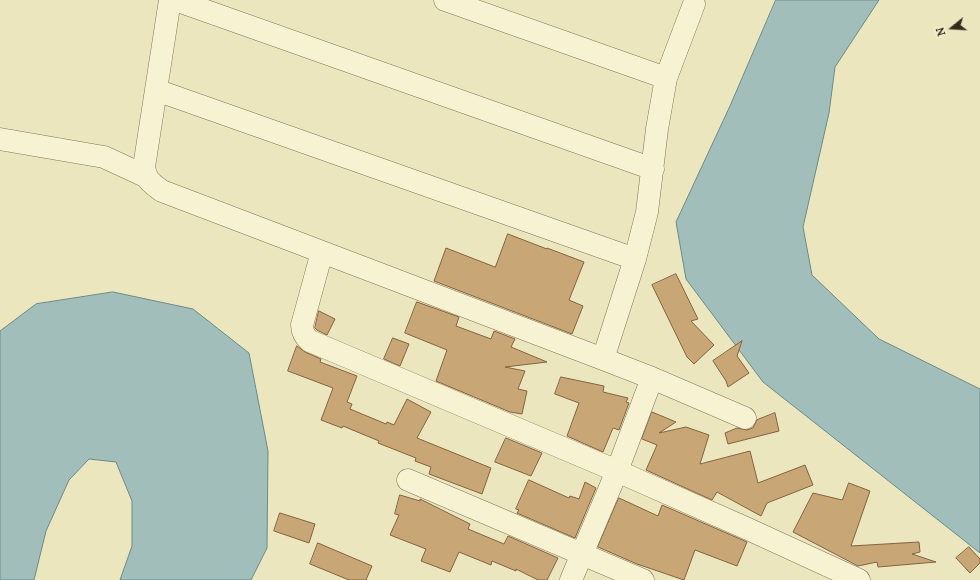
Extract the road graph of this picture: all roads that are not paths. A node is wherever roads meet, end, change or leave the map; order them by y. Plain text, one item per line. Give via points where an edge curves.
1 (170, 0) edge
2 (175, 0) edge
3 (445, 0) edge
4 (691, 1) edge
5 (666, 78) junction
6 (156, 90) junction
7 (0, 139) edge
8 (653, 169) junction
9 (145, 176) junction
10 (322, 252) junction
11 (635, 260) junction
12 (603, 359) junction
13 (652, 378) junction
14 (745, 418) dead end
15 (618, 472) junction
16 (408, 480) dead end
17 (582, 554) junction
18 (571, 580) edge
19 (643, 580) edge
20 (859, 580) edge

1 - 6 street
2 - 8 street
3 - 5 street
4 - 5 street
5 - 8 street
6 - 9 street via 144,167
6 - 11 street
7 - 9 street via 104,157
8 - 11 street via 647,212
9 - 10 street via 162,191
10 - 12 street
10 - 15 street via 302,324 305,337 310,341
11 - 12 street
12 - 13 street
13 - 14 street
13 - 15 street
15 - 17 street
15 - 20 street
16 - 17 street
17 - 18 street
17 - 19 street

